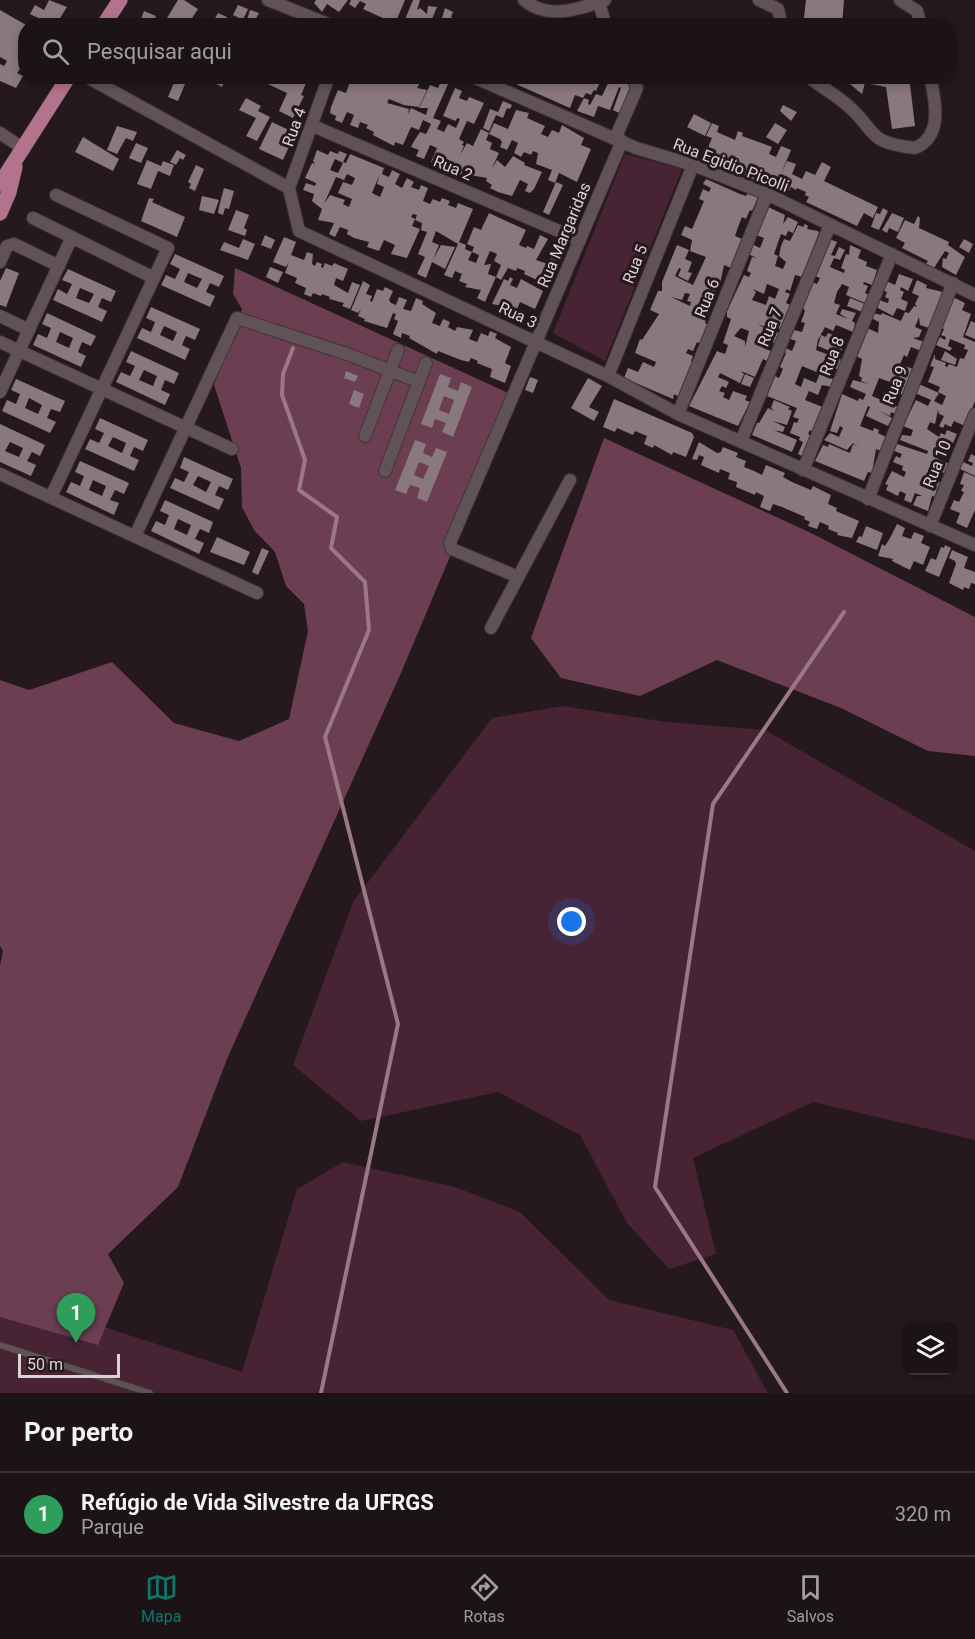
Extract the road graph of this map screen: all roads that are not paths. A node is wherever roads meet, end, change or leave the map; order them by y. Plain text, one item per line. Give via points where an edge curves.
1 (120, 0) edge
2 (268, 0) edge
3 (524, 0) edge
4 (759, 0) edge
5 (900, 0) edge
6 (600, 1) edge
7 (781, 4) edge
8 (108, 18) edge
9 (313, 18) edge
10 (604, 18) edge
11 (919, 18) edge
12 (64, 84) edge
13 (100, 84) edge
14 (326, 84) edge
15 (489, 84) edge
16 (636, 84) edge
17 (818, 84) edge
18 (931, 84) edge
19 (313, 126) junction
20 (0, 134) edge
21 (618, 140) junction
22 (24, 149) junction
23 (16, 163) junction
24 (693, 165) junction
25 (0, 184) edge
26 (289, 188) junction
27 (767, 194) junction
28 (56, 195) dead end
29 (0, 213) edge
30 (33, 218) dead end
31 (830, 225) junction
32 (72, 237) junction
33 (580, 240) junction
34 (892, 254) junction
35 (0, 262) edge
36 (59, 266) junction
37 (154, 278) junction
38 (953, 283) junction
39 (975, 295) edge
40 (0, 316) edge
41 (29, 330) junction
42 (536, 341) junction
43 (0, 342) edge
44 (19, 350) junction
45 (398, 350) dead end
46 (426, 363) dead end
47 (390, 371) junction
48 (608, 376) junction
49 (419, 382) junction
50 (102, 389) junction
51 (0, 392) edge
52 (678, 414) junction
53 (975, 414) edge
54 (186, 428) junction
55 (365, 436) dead end
56 (741, 441) junction
57 (232, 449) dead end
58 (803, 470) junction
59 (385, 471) dead end
60 (0, 474) edge
61 (570, 480) dead end
62 (51, 497) junction
63 (868, 499) junction
64 (930, 526) junction
65 (135, 536) junction
66 (975, 545) edge
67 (518, 578) junction
68 (257, 593) dead end
69 (491, 628) dead end
70 (0, 1345) edge
71 (150, 1393) edge

1 - 8 main road
2 - 9 street
3 - 6 street via 536,10 552,13
4 - 7 street
5 - 11 street via 917,11
6 - 10 street
12 - 22 main road
13 - 26 street
14 - 19 street, Rua 4
15 - 21 street, Rua Egidio Picolli
16 - 21 street, Rua Margaridas
17 - 18 street via 847,105 876,139 915,148 924,142 937,115
19 - 26 street, Rua 4
19 - 33 street, Rua 2
20 - 22 street
21 - 24 street, Rua Egidio Picolli
21 - 33 street, Rua Margaridas
22 - 23 main road
23 - 25 main road
23 - 29 main road
24 - 27 street, Rua Egidio Picolli
24 - 48 street, Rua 5
26 - 42 street, Rua 3 via 299,231
27 - 31 street, Rua Egidio Picolli
27 - 52 street, Rua 6
28 - 37 street via 165,245 168,252
30 - 32 street
31 - 34 street, Rua Egidio Picolli
31 - 56 street, Rua 7
32 - 36 street
32 - 37 street
33 - 42 street, Rua Margaridas
34 - 38 street, Rua Egidio Picolli
34 - 58 street, Rua 8
35 - 36 street via 7,246 14,244
36 - 41 street
37 - 50 street
38 - 39 street, Rua Egidio Picolli
38 - 63 street, Rua 9
40 - 41 street
41 - 44 street
42 - 48 street, Rua 3
42 - 67 street, Rua Margaridas via 450,543 452,549
43 - 44 street
44 - 50 street
44 - 51 street
45 - 47 street
46 - 49 street
47 - 49 street
47 - 54 street via 237,318
47 - 55 street
48 - 52 street, Rua 3
49 - 59 street
50 - 54 street
50 - 62 street
52 - 56 street, Rua 3
53 - 64 street, Rua 10
54 - 57 street
54 - 65 street
56 - 58 street, Rua 3
58 - 63 street, Rua 3
60 - 62 street
61 - 67 street
62 - 65 street
63 - 64 street, Rua 3
64 - 66 street, Rua 3
65 - 68 street
67 - 69 street
70 - 71 lane

